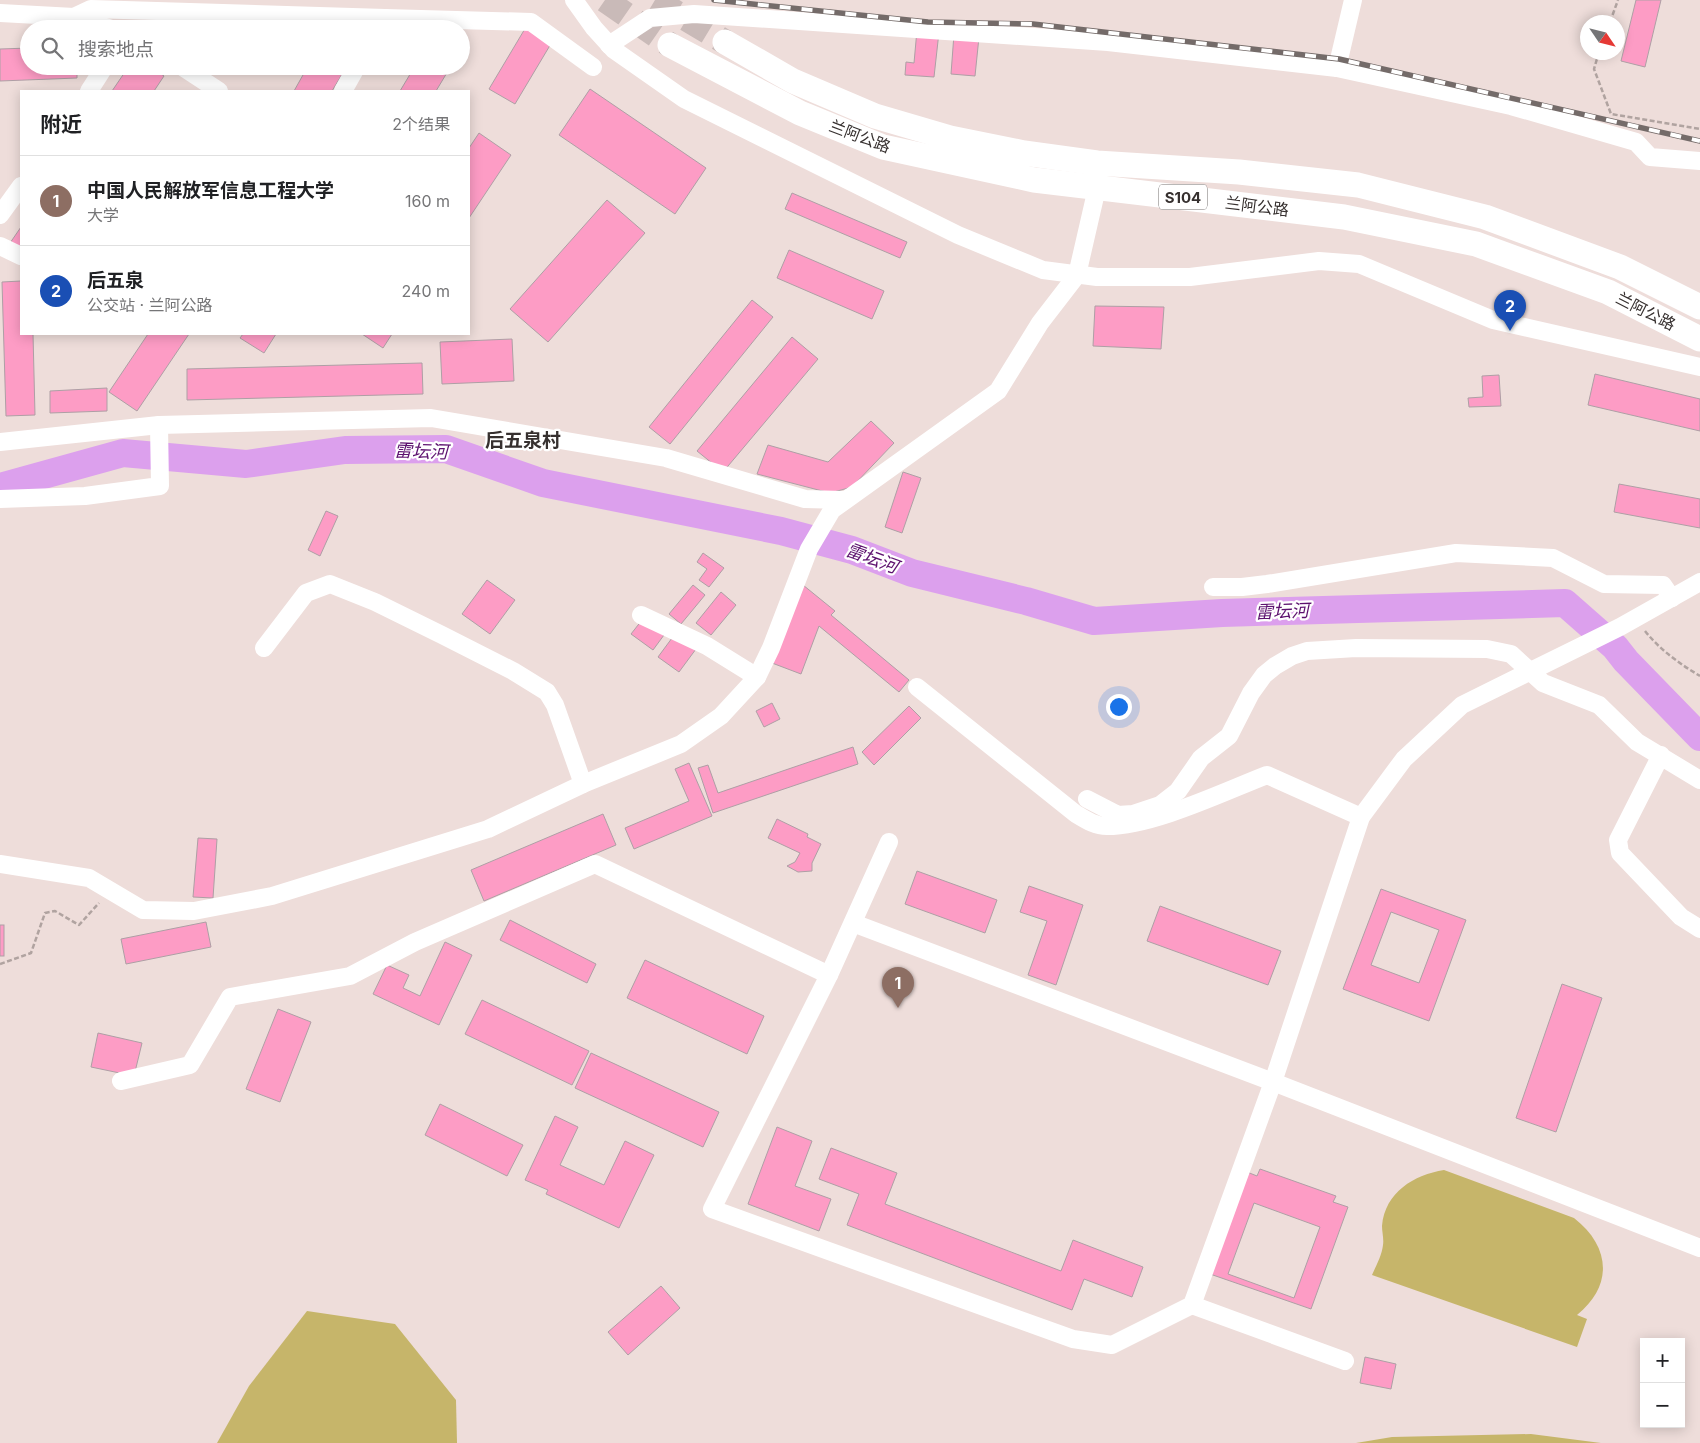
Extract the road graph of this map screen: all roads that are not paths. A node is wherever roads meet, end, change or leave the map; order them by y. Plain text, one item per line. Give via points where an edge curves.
1 (574, 0) edge
2 (1353, 0) edge
3 (0, 13) edge
4 (74, 17) junction
5 (84, 20) edge
6 (320, 20) edge
7 (470, 22) edge
8 (725, 42) tunnel mouth
9 (609, 45) junction
10 (670, 45) tunnel mouth
11 (593, 67) dead end
12 (1337, 68) junction
13 (99, 75) edge
14 (195, 75) edge
15 (352, 75) edge
16 (90, 90) edge
17 (218, 90) edge
18 (344, 90) edge
19 (1700, 161) edge
20 (1097, 163) junction
21 (20, 187) edge
22 (1097, 188) junction
23 (0, 215) edge
24 (0, 246) edge
25 (20, 256) edge
26 (1077, 275) junction
27 (1700, 307) edge
28 (1700, 338) edge
29 (1700, 367) edge
30 (159, 425) junction
31 (0, 442) edge
32 (0, 499) edge
33 (837, 505) junction
34 (1700, 582) edge
35 (1213, 587) dead end
36 (1672, 598) junction
37 (641, 615) dead end
38 (264, 648) dead end
39 (1531, 671) junction
40 (757, 677) junction
41 (917, 687) dead end
42 (1661, 755) junction
43 (1700, 780) edge
44 (584, 784) junction
45 (1087, 799) dead end
46 (1361, 817) junction
47 (889, 842) dead end
48 (0, 864) edge
49 (853, 923) junction
50 (1699, 929) edge
51 (829, 975) junction
52 (121, 1081) dead end
53 (1273, 1082) junction
54 (1700, 1248) edge
55 (1192, 1305) junction
56 (1344, 1361) dead end

1 - 9 street
2 - 12 street
3 - 4 street
4 - 5 street
4 - 6 street via 91,9
7 - 11 street via 531,22
8 - 20 highway, 兰阿公路 / S104 via 793,81 875,116 950,138
9 - 12 street via 650,18 694,14 1108,42
9 - 26 street via 684,99 958,235 1043,270
10 - 22 highway, 兰阿公路 / S104 via 800,113 883,147 1034,180
12 - 19 street via 1511,106 1597,130 1636,142 1650,157
13 - 16 street
14 - 17 street
15 - 18 street
20 - 22 street
20 - 27 highway, 兰阿公路 / S104 via 1240,172 1358,185 1485,217 1620,267
21 - 23 street
22 - 26 street
22 - 28 highway, 兰阿公路 / S104 via 1344,217 1476,244 1608,292
24 - 25 street
26 - 29 street via 1190,277 1319,261 1359,264 1493,320
26 - 33 street via 1040,323 998,391
30 - 31 street
30 - 32 street via 160,486 85,496
30 - 33 street via 431,418 666,458 805,499
33 - 40 street via 809,549
34 - 36 street
35 - 36 street via 1267,584 1456,553 1553,558 1604,584 1663,584
36 - 39 street
37 - 40 street via 707,646
38 - 44 street via 306,593 330,584 375,602 513,670 547,692
39 - 42 street via 1543,683 1599,705 1637,742
39 - 45 street via 1511,654 1488,649 1356,648 1300,653 1282,661 1264,675 1229,736 1201,758 1169,799 1149,809 1118,815
39 - 46 street via 1462,705 1404,759
40 - 44 street via 721,716 681,744
41 - 46 street via 1092,824 1113,826 1147,820 1267,776
42 - 43 street
42 - 50 street via 1618,840 1620,853 1681,916
44 - 48 street via 488,829 272,896 194,911 143,910 89,878
46 - 53 street
47 - 49 street
49 - 51 street
49 - 53 street
51 - 52 street via 595,864 414,942 350,976 230,997 190,1065
51 - 55 street via 712,1209 1073,1339 1112,1344
53 - 54 street
53 - 55 street
55 - 56 street

